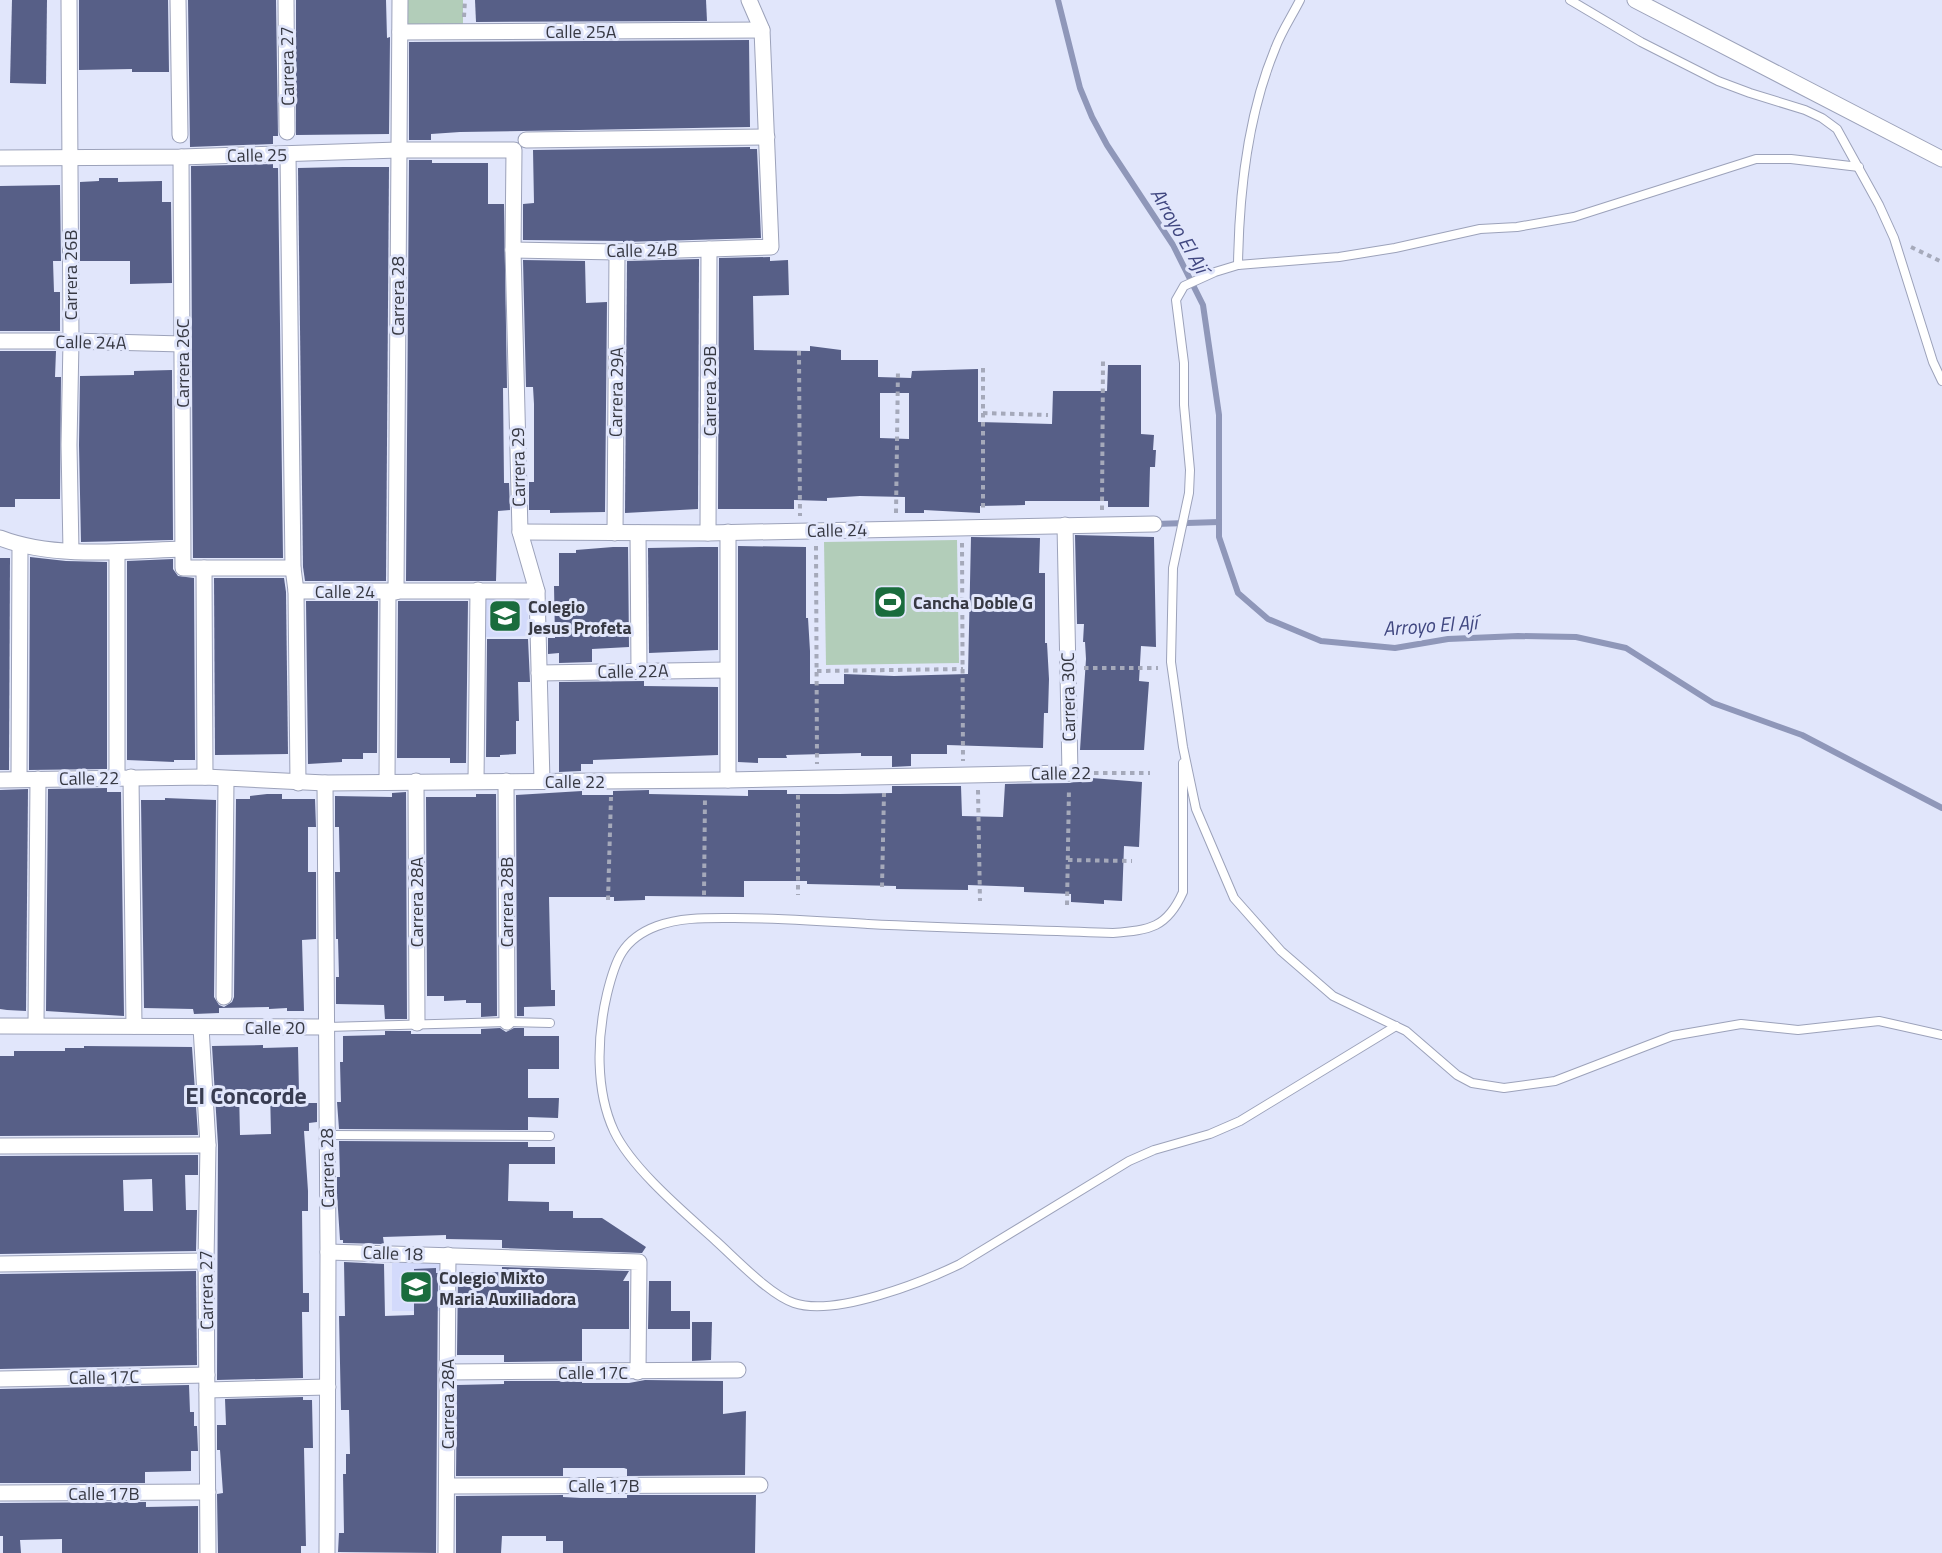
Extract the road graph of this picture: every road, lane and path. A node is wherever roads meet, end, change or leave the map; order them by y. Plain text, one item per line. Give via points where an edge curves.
1 (69, 0) edge
2 (178, 0) edge
3 (286, 0) edge
4 (400, 0) edge
5 (749, 0) edge
6 (1300, 0) edge
7 (1570, 0) edge
8 (1635, 0) edge
9 (762, 30) junction
10 (400, 32) junction
11 (287, 132) dead end
12 (180, 135) dead end
13 (767, 136) junction
14 (526, 140) dead end
15 (398, 150) junction
16 (514, 150) joint
17 (288, 155) junction
18 (69, 157) junction
19 (181, 157) junction
20 (0, 158) edge
21 (1942, 159) edge
22 (1859, 167) junction
23 (1894, 238) junction
24 (709, 249) junction
25 (513, 250) junction
26 (617, 252) junction
27 (1942, 262) edge
28 (1238, 264) junction
29 (0, 341) edge
30 (71, 341) junction
31 (182, 344) junction
32 (799, 351) dead end
33 (1103, 360) dead end
34 (983, 368) dead end
35 (898, 369) dead end
36 (1942, 381) edge
37 (983, 414) junction
38 (1048, 415) dead end
39 (1102, 524) junction
40 (1154, 524) dead end
41 (1065, 525) junction
42 (983, 527) junction
43 (962, 528) junction
44 (895, 529) junction
45 (808, 530) junction
46 (520, 532) junction
47 (728, 532) junction
48 (615, 533) junction
49 (638, 533) junction
50 (708, 533) junction
51 (0, 538) edge
52 (20, 546) junction
53 (182, 549) junction
54 (71, 551) junction
55 (117, 552) junction
56 (183, 568) joint
57 (204, 568) junction
58 (293, 568) junction
59 (478, 590) junction
60 (296, 591) junction
61 (537, 591) junction
62 (392, 592) junction
63 (1158, 668) dead end
64 (963, 669) junction
65 (1068, 669) junction
66 (727, 670) junction
67 (639, 671) junction
68 (817, 671) junction
69 (539, 673) junction
70 (1183, 747) junction
71 (1070, 773) junction
72 (1150, 773) dead end
73 (970, 774) junction
74 (124, 777) junction
75 (205, 777) junction
76 (884, 777) junction
77 (226, 778) junction
78 (19, 779) junction
79 (38, 779) junction
80 (798, 779) junction
81 (817, 779) junction
82 (0, 780) edge
83 (705, 780) junction
84 (728, 780) junction
85 (416, 781) junction
86 (506, 781) junction
87 (542, 781) junction
88 (611, 781) junction
89 (387, 782) junction
90 (476, 782) junction
91 (298, 783) junction
92 (325, 783) junction
93 (1068, 860) junction
94 (1132, 861) dead end
95 (882, 887) dead end
96 (704, 895) dead end
97 (798, 895) dead end
98 (608, 900) dead end
99 (980, 901) dead end
100 (1066, 905) dead end
101 (224, 997) dead end
102 (507, 1022) junction
103 (417, 1023) junction
104 (550, 1023) dead end
105 (36, 1024) junction
106 (0, 1026) edge
107 (134, 1026) junction
108 (1396, 1026) junction
109 (201, 1027) junction
110 (327, 1027) junction
111 (1942, 1035) edge
112 (326, 1135) junction
113 (550, 1136) dead end
114 (208, 1145) junction
115 (0, 1146) edge
116 (328, 1252) junction
117 (448, 1255) junction
118 (206, 1261) junction
119 (0, 1264) edge
120 (738, 1370) dead end
121 (447, 1372) junction
122 (638, 1372) junction
123 (0, 1379) edge
124 (207, 1382) junction
125 (328, 1388) junction
126 (760, 1485) dead end
127 (447, 1486) junction
128 (208, 1492) junction
129 (0, 1493) edge
130 (208, 1553) edge
131 (327, 1553) edge
132 (446, 1553) edge

1 - 18 street, Carrera 26B
2 - 12 street
3 - 11 street, Carrera 27
4 - 10 street, Carrera 28
5 - 9 street
6 - 28 lane via 1275,47 1251,133
7 - 22 lane via 1718,81 1822,118 1837,129
8 - 21 street
9 - 10 street, Calle 25A
9 - 13 street
10 - 15 street, Carrera 28
13 - 14 street
13 - 24 street, Calle 24B via 771,247
15 - 16 street, Calle 25
15 - 17 street, Calle 25
15 - 62 street, Carrera 28
16 - 25 street, Carrera 29
17 - 19 street, Calle 25
17 - 58 street
18 - 19 street, Calle 25
18 - 20 street, Calle 25
18 - 30 street, Carrera 26B
19 - 31 street, Carrera 26C
22 - 23 lane
22 - 28 lane via 1756,159 1543,224 1480,230 1339,257
23 - 27 path
23 - 36 lane
24 - 26 street, Calle 24B
24 - 50 street, Carrera 29B
25 - 26 street, Calle 24B
25 - 46 street, Carrera 29
26 - 48 street, Carrera 29A
28 - 70 lane via 1184,286 1176,300 1184,363 1190,481 1173,568 1171,636
29 - 30 street, Calle 24A
30 - 31 street, Calle 24A
30 - 54 street, Carrera 26B
31 - 53 street, Carrera 26C
32 - 45 path
33 - 39 path
34 - 37 path
35 - 44 path
37 - 38 path
37 - 42 path
39 - 40 street, Calle 24
39 - 41 street, Calle 24
41 - 42 street, Calle 24
41 - 65 street, Carrera 30C
42 - 43 street, Calle 24
43 - 44 street, Calle 24
43 - 64 path
44 - 45 street, Calle 24
45 - 47 street, Calle 24
45 - 68 path
46 - 48 street, Calle 24
46 - 61 street, Carrera 29
47 - 50 street, Calle 24
47 - 66 street
48 - 49 street, Calle 24
49 - 50 street, Calle 24
49 - 67 street
51 - 52 street
52 - 54 street
52 - 78 street
53 - 55 street
53 - 56 street, Carrera 26C
54 - 55 street
55 - 74 street
56 - 57 street, Calle 24
57 - 58 street, Calle 24
57 - 75 street
58 - 60 street
59 - 61 street, Calle 24
59 - 62 street, Calle 24
59 - 90 street
60 - 62 street, Calle 24
60 - 91 street
61 - 69 street, Carrera 29
62 - 89 street, Carrera 28
63 - 65 path
64 - 68 path
64 - 73 path
65 - 71 street, Carrera 30C
66 - 67 street, Calle 22A
66 - 84 street
67 - 69 street, Calle 22A
68 - 81 path
69 - 87 street, Carrera 29
70 - 108 lane via 1196,809 1234,898 1281,951 1333,996
70 - 108 lane via 1183,892 1168,917 1154,926 1113,933 702,918 679,920 638,935 623,949 615,964 605,1004 600,1054 607,1112 622,1146 666,1195 763,1284 794,1303 815,1306 860,1301 931,1278 960,1264 1135,1158 1240,1121
71 - 72 path, Calle 22
71 - 73 street, Calle 22
71 - 93 path
73 - 76 street, Calle 22
73 - 99 path
74 - 75 street, Calle 22
74 - 79 street, Calle 22
74 - 107 street
75 - 77 street, Calle 22
76 - 81 street, Calle 22
76 - 95 path
77 - 91 street, Calle 22
77 - 101 street
78 - 79 street, Calle 22
78 - 82 street, Calle 22
79 - 105 street
80 - 81 street, Calle 22
80 - 84 street, Calle 22
80 - 97 path
83 - 84 street, Calle 22
83 - 88 street, Calle 22
83 - 96 path
85 - 89 street, Calle 22
85 - 90 street, Calle 22
85 - 103 street, Carrera 28A
86 - 87 street, Calle 22
86 - 90 street, Calle 22
86 - 102 street, Carrera 28B
87 - 88 street, Calle 22
88 - 98 path
89 - 92 street, Calle 22
91 - 92 street, Calle 22
92 - 110 street, Carrera 28
93 - 94 path
93 - 100 path
102 - 103 lane, Calle 20
102 - 104 lane, Calle 20
103 - 110 lane, Calle 20
105 - 106 street, Calle 20
105 - 107 street, Calle 20
107 - 109 street, Calle 20
108 - 111 lane via 1457,1075 1472,1083 1504,1088 1555,1081 1672,1036 1741,1024 1798,1030 1879,1021
109 - 110 street, Calle 20
109 - 114 street, Carrera 27
110 - 112 street, Carrera 28
112 - 113 lane
112 - 116 street, Carrera 28
114 - 115 street
114 - 118 street, Carrera 27
116 - 117 street, Calle 18
116 - 125 street, Carrera 28
117 - 121 street, Carrera 28A
117 - 122 street, Calle 18 via 639,1262
118 - 119 street
118 - 124 street, Carrera 27
120 - 122 street, Calle 17C
121 - 122 street, Calle 17C
121 - 127 street, Carrera 28A
123 - 124 street, Calle 17C
124 - 125 street, Calle 17C
124 - 128 street, Carrera 27
125 - 131 street, Carrera 28
126 - 127 street, Calle 17B
127 - 132 street, Carrera 28A
128 - 129 street, Calle 17B
128 - 130 street, Carrera 27

